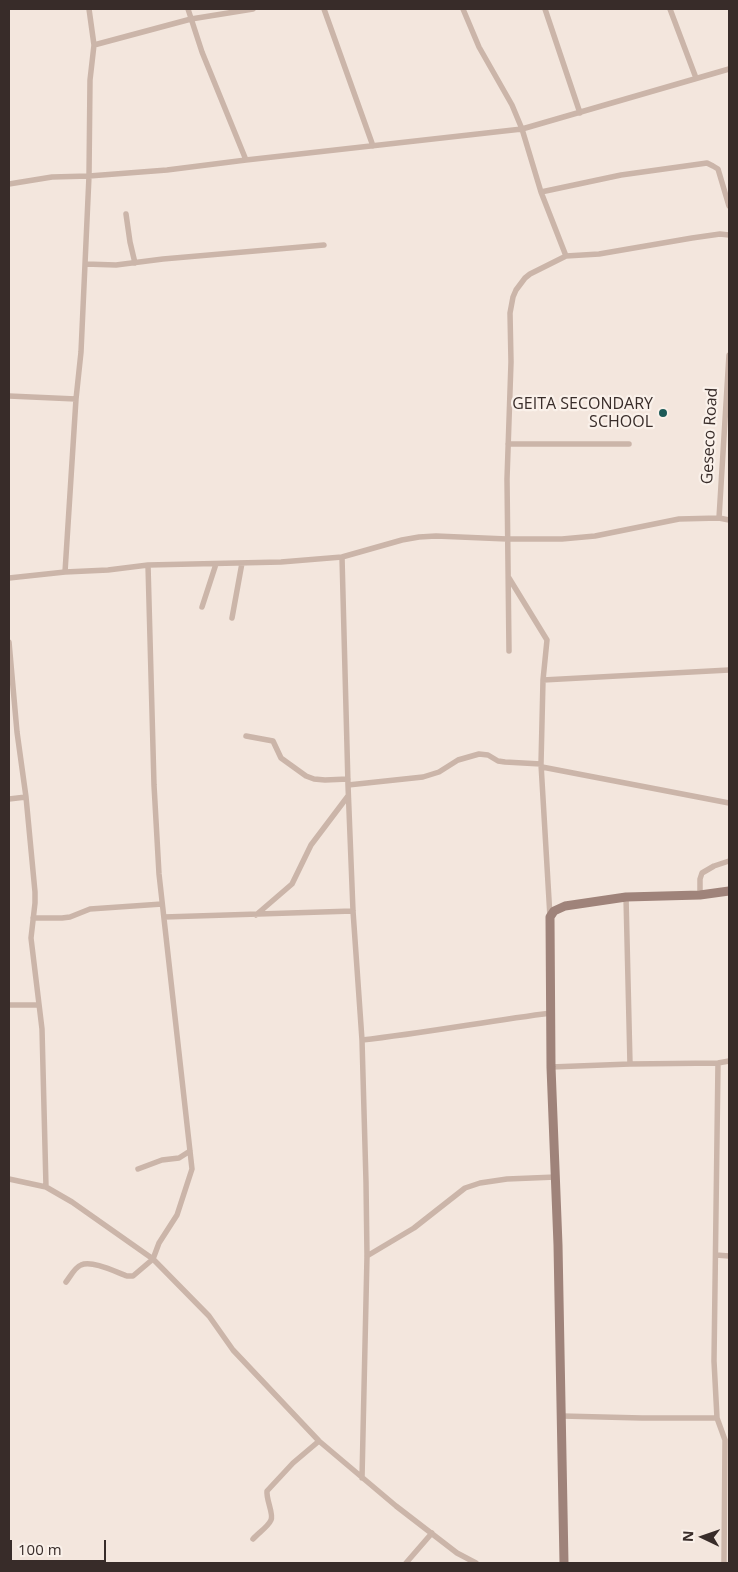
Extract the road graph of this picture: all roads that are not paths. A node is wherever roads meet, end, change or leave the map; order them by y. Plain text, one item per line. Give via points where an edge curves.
1 (89, 9) edge
2 (188, 9) edge
3 (253, 9) edge
4 (324, 9) edge
5 (463, 9) edge
6 (545, 9) edge
7 (670, 9) edge
8 (191, 19) junction
9 (94, 45) junction
10 (729, 69) edge
11 (696, 78) junction
12 (580, 113) junction
13 (522, 129) junction
14 (373, 146) junction
15 (246, 160) junction
16 (89, 176) junction
17 (9, 184) edge
18 (541, 192) junction
19 (729, 206) edge
20 (126, 214) dead end
21 (729, 236) edge
22 (324, 245) dead end
23 (566, 256) junction
24 (135, 263) junction
25 (85, 264) junction
26 (729, 355) edge
27 (9, 396) edge
28 (76, 399) junction
29 (508, 444) junction
30 (629, 444) dead end
31 (719, 518) junction
32 (729, 520) edge
33 (507, 539) junction
34 (342, 557) junction
35 (242, 563) junction
36 (216, 564) junction
37 (148, 565) junction
38 (66, 572) junction
39 (9, 578) edge
40 (509, 578) junction
41 (202, 607) dead end
42 (232, 618) dead end
43 (9, 642) edge
44 (509, 651) dead end
45 (729, 670) edge
46 (543, 680) junction
47 (246, 736) dead end
48 (541, 766) junction
49 (348, 782) junction
50 (348, 796) junction
51 (26, 797) junction
52 (9, 799) edge
53 (729, 803) edge
54 (729, 861) edge
55 (729, 891) edge
56 (700, 895) junction
57 (626, 897) junction
58 (162, 904) junction
59 (354, 911) junction
60 (256, 915) junction
61 (164, 917) junction
62 (550, 917) junction
63 (33, 918) junction
64 (9, 1005) edge
65 (39, 1005) junction
66 (551, 1013) junction
67 (362, 1040) junction
68 (729, 1061) edge
69 (718, 1063) junction
70 (630, 1064) junction
71 (551, 1067) junction
72 (190, 1151) junction
73 (138, 1169) dead end
74 (556, 1176) junction
75 (9, 1179) edge
76 (46, 1187) junction
77 (367, 1256) junction
78 (716, 1256) junction
79 (729, 1256) edge
80 (153, 1259) junction
81 (66, 1282) dead end
82 (562, 1416) junction
83 (717, 1418) junction
84 (319, 1440) junction
85 (727, 1440) edge
86 (362, 1478) junction
87 (432, 1533) junction
88 (253, 1539) dead end
89 (406, 1563) edge
90 (476, 1563) edge
91 (564, 1563) edge
92 (724, 1563) edge

1 - 9 street
2 - 8 street
3 - 8 street
4 - 14 street
5 - 13 street
6 - 12 street
7 - 11 street
8 - 9 street
8 - 15 street
9 - 16 street via 90,80
10 - 11 street
11 - 12 street
12 - 13 street
13 - 14 street
13 - 18 street
14 - 15 street
15 - 16 street
16 - 17 street via 52,177
16 - 25 street
18 - 19 street via 621,175 707,164 718,169
18 - 23 street
20 - 24 street
21 - 23 street via 720,234 600,254
22 - 24 street
23 - 29 street via 525,278 513,298
24 - 25 street
25 - 28 street
26 - 31 street, Geseco Road
27 - 28 street
28 - 38 street
29 - 30 street
29 - 33 street
31 - 32 street
31 - 33 street via 679,519 596,536
33 - 34 street via 419,537
33 - 40 street
34 - 35 street
34 - 49 street
35 - 36 street
35 - 42 street
36 - 37 street
36 - 41 street
37 - 38 street
37 - 58 street via 155,803
38 - 39 street
40 - 44 street
40 - 46 street via 547,640
43 - 51 street
45 - 46 street
46 - 48 street
47 - 49 street via 273,740 281,758 310,777
48 - 49 street via 498,761 479,754 423,777
48 - 53 street
48 - 62 street
49 - 50 street
50 - 59 street
50 - 60 street via 308,850 292,884
51 - 52 street
51 - 63 street via 35,892
54 - 56 street via 702,873
55 - 56 street
56 - 57 street
57 - 62 street via 565,906
57 - 70 street
58 - 61 street
58 - 63 street via 90,909 62,918
59 - 60 street
59 - 67 street
60 - 61 street
61 - 72 street
62 - 66 street
63 - 65 street via 31,938
64 - 65 street
65 - 76 street via 43,1043
66 - 67 street
66 - 71 street
67 - 77 street
68 - 69 street
69 - 70 street
69 - 78 street
70 - 71 street
71 - 74 street
72 - 73 street via 179,1158
72 - 80 street via 192,1169 180,1208
74 - 77 street via 480,1182 465,1188 414,1228
74 - 82 street
75 - 76 street
76 - 80 street
77 - 86 street
78 - 79 street
78 - 83 street via 714,1361
80 - 81 street via 133,1276 82,1264
80 - 84 street via 209,1316 233,1350
82 - 83 street
82 - 91 street
83 - 85 street
84 - 86 street
84 - 88 street via 267,1491 271,1521
85 - 92 street
86 - 87 street
87 - 89 street
87 - 90 street via 456,1553

